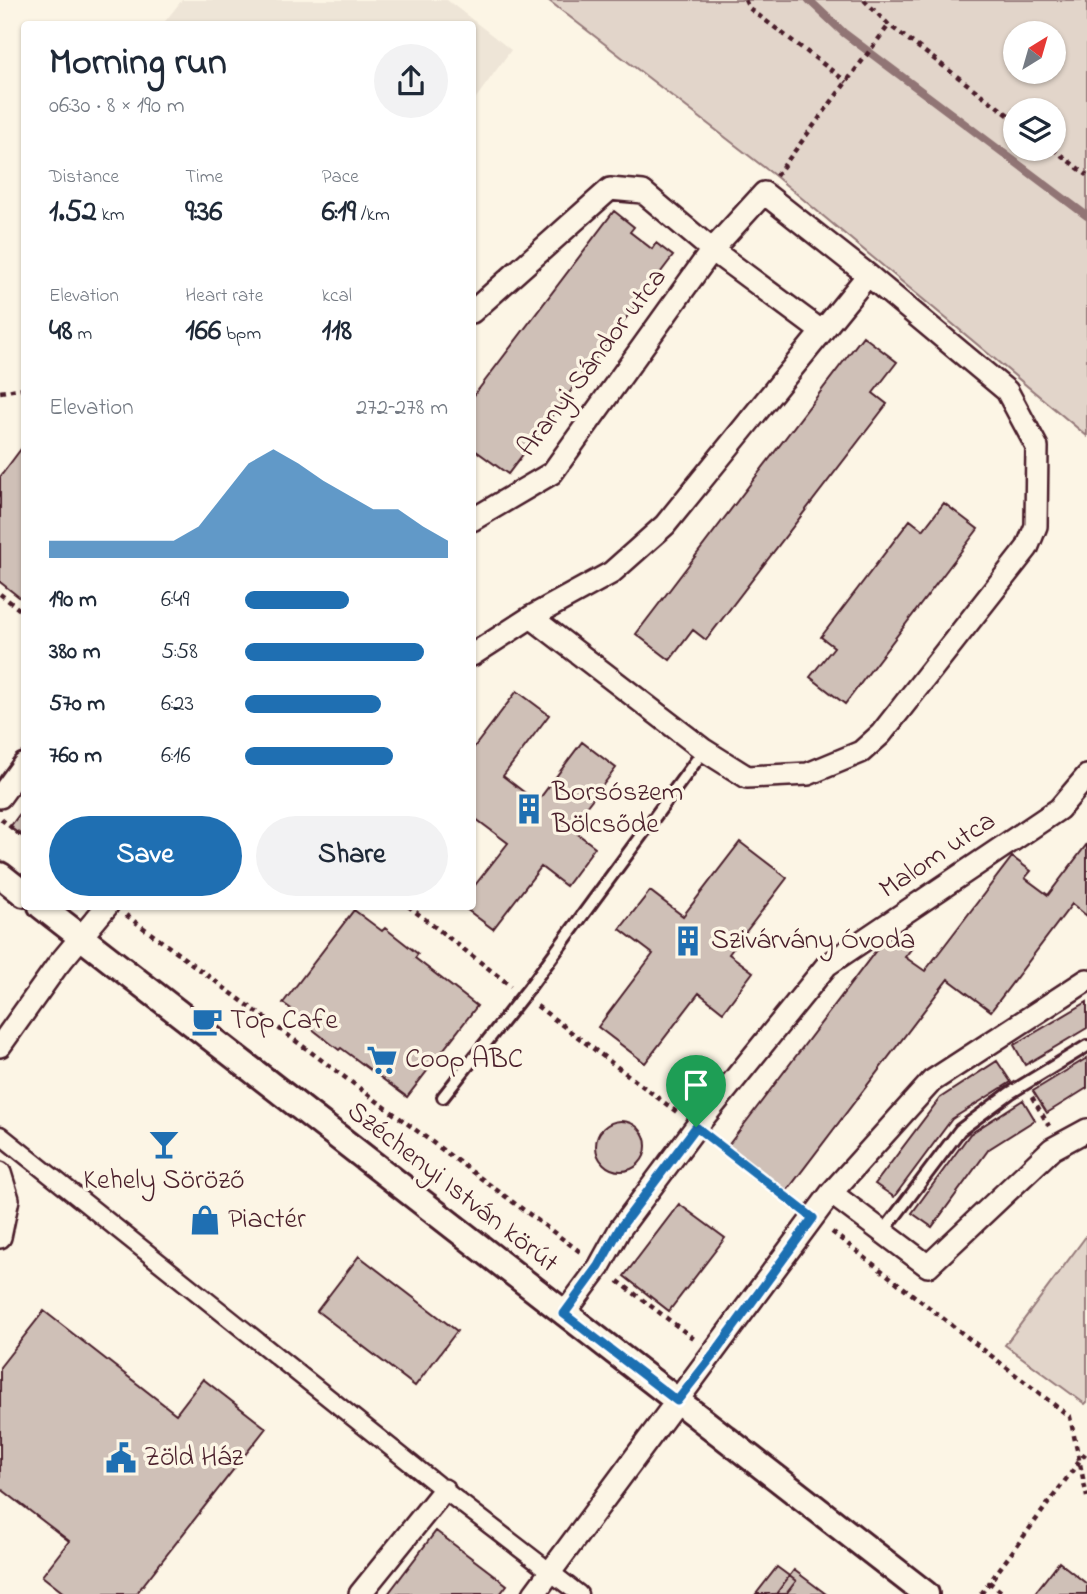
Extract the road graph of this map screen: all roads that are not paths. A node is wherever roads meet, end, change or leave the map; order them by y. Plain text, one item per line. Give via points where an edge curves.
1 (712, 250) junction
2 (868, 275) junction
3 (476, 308) edge
4 (821, 331) junction
5 (476, 518) edge
6 (531, 617) junction
7 (476, 652) edge
8 (704, 750) junction
9 (21, 768) edge
10 (1087, 776) edge
11 (0, 797) edge
12 (0, 875) edge
13 (21, 892) edge
14 (46, 910) edge
15 (116, 911) edge
16 (82, 938) junction
17 (1087, 980) edge
18 (0, 1046) edge
19 (1087, 1046) edge
20 (443, 1097) dead end
21 (1087, 1130) edge
22 (0, 1135) edge
23 (0, 1173) edge
24 (831, 1193) junction
25 (883, 1232) junction
26 (0, 1237) edge
27 (564, 1314) junction
28 (677, 1401) junction
29 (444, 1490) junction
30 (551, 1572) junction
31 (360, 1594) edge
32 (534, 1594) edge
33 (579, 1594) edge
34 (926, 1594) edge

1 - 2 street, Aranyi Sándor utca via 764,193
1 - 3 street via 643,192 610,189
1 - 4 street
1 - 5 street, Aranyi Sándor utca via 552,474
2 - 4 street
2 - 8 street via 1007,391 1037,447 1035,526 1027,548 881,734 861,752 808,774 747,776
4 - 6 street via 665,525 611,573
6 - 7 street
6 - 8 street
8 - 20 lane
9 - 11 street
10 - 27 street, Malom utca via 1059,809 827,965 696,1127 620,1228
12 - 13 street
14 - 16 street, Széchenyi István körút
15 - 16 street
16 - 18 street
16 - 27 street, Széchenyi István körút
17 - 24 street via 932,1081
19 - 25 lane via 960,1130
21 - 25 street via 1052,1149 928,1266
22 - 29 street
23 - 26 street via 8,1199
24 - 25 street
24 - 28 street
27 - 28 street, Széchenyi István körút
28 - 30 street
28 - 34 street, Széchenyi István körút
29 - 30 street
29 - 31 street
30 - 32 street
30 - 33 street

